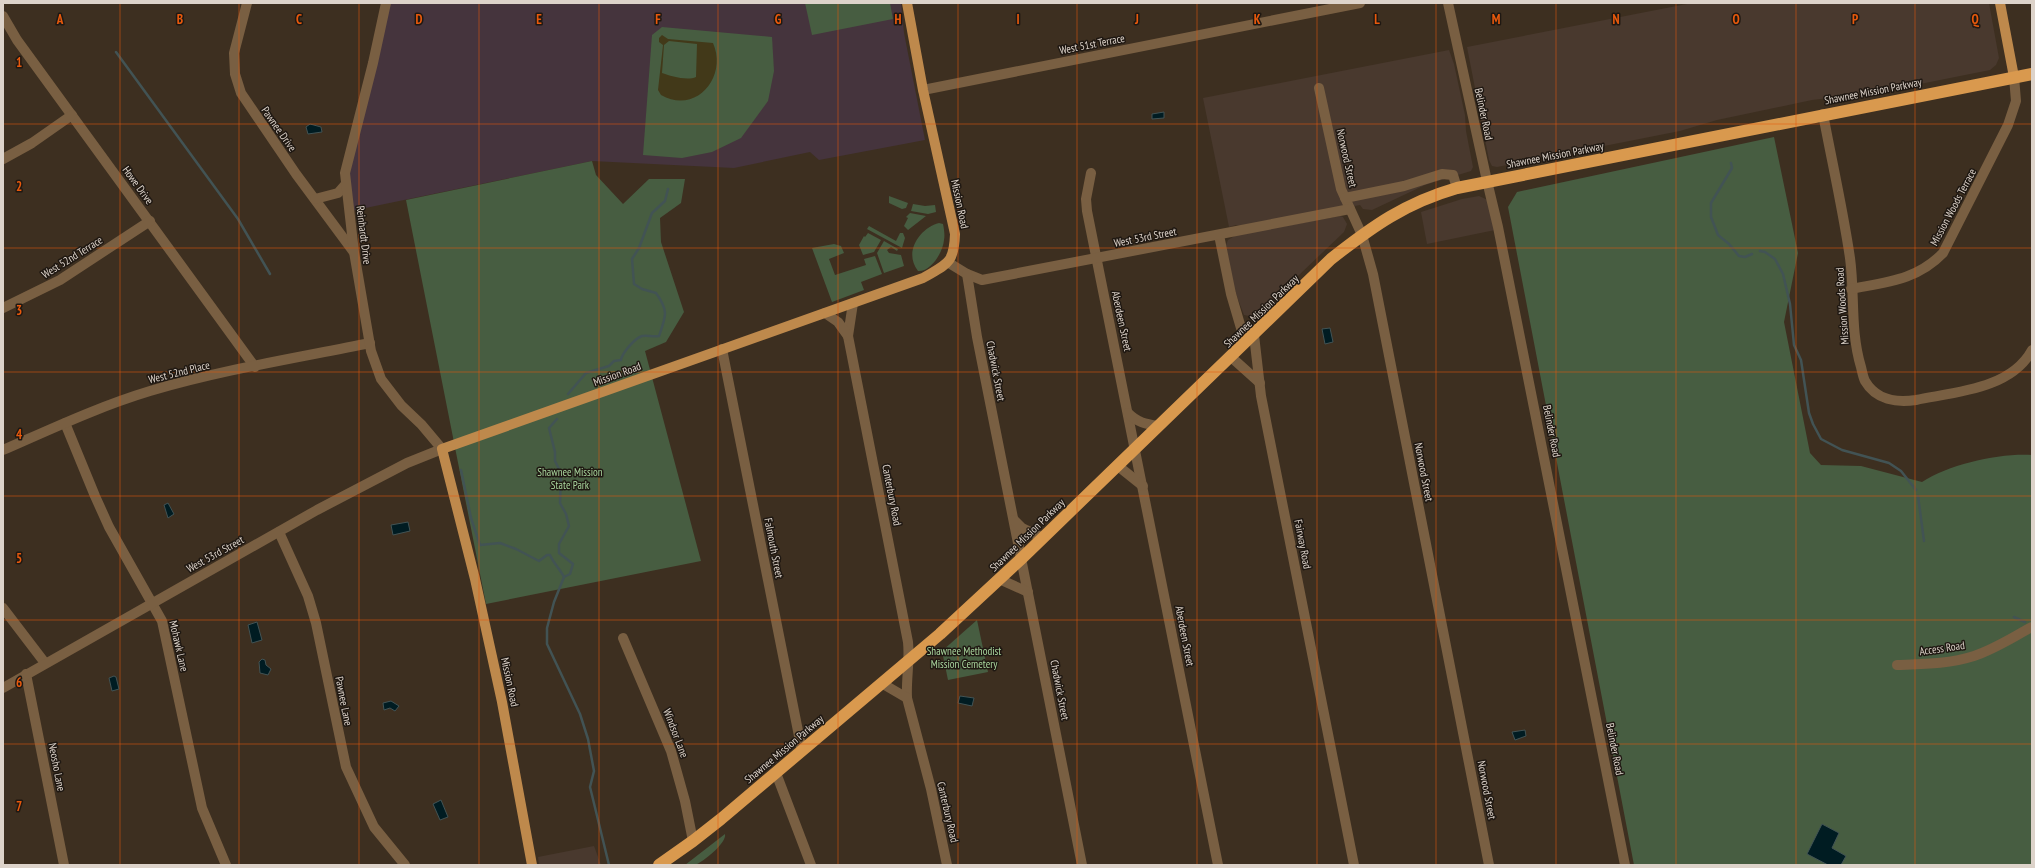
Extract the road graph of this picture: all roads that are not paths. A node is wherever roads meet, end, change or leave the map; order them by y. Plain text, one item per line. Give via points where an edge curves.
1 (247, 3) edge
2 (386, 3) edge
3 (907, 3) edge
4 (1360, 3) edge
5 (1448, 3) edge
6 (2000, 3) edge
7 (3, 16) edge
8 (2032, 74) edge
9 (2014, 77) junction
10 (1319, 88) dead end
11 (923, 90) junction
12 (1823, 114) junction
13 (72, 115) junction
14 (3, 159) edge
15 (1091, 173) dead end
16 (1487, 182) junction
17 (346, 186) junction
18 (1457, 188) junction
19 (1345, 198) junction
20 (315, 199) junction
21 (1350, 209) junction
22 (150, 221) junction
23 (1218, 234) junction
24 (1362, 235) junction
25 (354, 252) junction
26 (1096, 258) junction
27 (949, 262) junction
28 (967, 274) junction
29 (1851, 289) junction
30 (853, 303) junction
31 (3, 308) edge
32 (825, 313) junction
33 (1254, 335) junction
34 (848, 336) junction
35 (370, 343) junction
36 (722, 349) junction
37 (2032, 350) edge
38 (1231, 357) junction
39 (255, 367) junction
40 (1260, 383) junction
41 (1128, 413) junction
42 (66, 423) junction
43 (1159, 426) junction
44 (442, 449) junction
45 (1136, 449) junction
46 (3, 450) edge
47 (1118, 466) junction
48 (1143, 486) junction
49 (1014, 520) junction
50 (279, 532) junction
51 (1043, 538) junction
52 (1021, 559) junction
53 (999, 579) junction
54 (1028, 592) junction
55 (153, 603) junction
56 (3, 608) edge
57 (2032, 627) edge
58 (623, 638) dead end
59 (910, 660) junction
60 (45, 663) junction
61 (1897, 665) dead end
62 (26, 674) junction
63 (883, 684) junction
64 (3, 688) edge
65 (907, 698) junction
66 (802, 751) junction
67 (776, 773) junction
68 (693, 841) junction
69 (64, 865) edge
70 (226, 865) edge
71 (405, 865) edge
72 (532, 865) edge
73 (659, 865) edge
74 (811, 865) edge
75 (947, 865) edge
76 (1082, 865) edge
77 (1218, 865) edge
78 (1354, 865) edge
79 (1489, 865) edge
80 (1625, 865) edge

1 - 20 street, Pawnee Drive via 234,53 237,84 249,107
2 - 17 street, Reinhardt Drive via 374,63 350,150 345,173
3 - 11 main road, Mission Road
4 - 11 street, West 51st Terrace
5 - 16 street, Belinder Road
6 - 9 main road
7 - 13 street, Howe Drive via 17,40
8 - 9 highway, Shawnee Mission Parkway
9 - 12 highway, Shawnee Mission Parkway
9 - 29 street, Mission Woods Terrace via 2016,101 2008,125 1943,253 1925,270 1907,278
10 - 19 street, Norwood Street
11 - 27 main road, Mission Road via 955,234 954,250
12 - 16 highway, Shawnee Mission Parkway
12 - 29 street, Mission Woods Road via 1850,260
13 - 14 street via 32,143
13 - 22 street, Howe Drive
15 - 26 street, Aberdeen Street via 1086,199
16 - 18 highway, Shawnee Mission Parkway
16 - 80 street, Belinder Road via 1552,489
17 - 20 street via 338,193
17 - 25 street, Reinhardt Drive
18 - 19 street via 1453,175 1442,174 1404,186
18 - 24 highway, Shawnee Mission Parkway via 1435,194 1398,210
19 - 21 street, Norwood Street
20 - 25 street, Pawnee Drive
21 - 23 street, West 53rd Street
21 - 24 street, Norwood Street
22 - 31 street, West 52nd Terrace via 60,280
22 - 39 street, Howe Drive
23 - 26 street, West 53rd Street
23 - 33 street via 1241,328
24 - 33 highway, Shawnee Mission Parkway via 1332,259
24 - 79 street, Norwood Street via 1374,282
25 - 35 street, Reinhardt Drive
26 - 28 street, West 53rd Street via 982,280
26 - 41 street, Aberdeen Street
27 - 28 street, West 53rd Street
27 - 30 main road, Mission Road via 923,278
28 - 49 street, Chadwick Street via 977,337
29 - 37 street, Mission Woods Road via 1858,359 1866,381 1876,393 1889,400 1905,402 1992,383 2012,373 2026,360
30 - 32 main road, Mission Road
30 - 34 street, Canterbury Road
32 - 34 street, Canterbury Road via 838,322
32 - 36 main road, Mission Road
33 - 38 highway, Shawnee Mission Parkway
33 - 40 street, Fairway Road
34 - 59 street, Canterbury Road
35 - 39 street, West 52nd Place
35 - 44 street, Reinhardt Drive via 377,368 388,390
36 - 44 main road, Mission Road
36 - 66 street, Falmouth Street
38 - 40 street
38 - 43 highway, Shawnee Mission Parkway
39 - 42 street, West 52nd Place via 193,379 149,392
40 - 78 street, Fairway Road
41 - 43 street via 1143,424
41 - 45 street, Aberdeen Street
42 - 46 street, West 52nd Place
42 - 55 street, Mohawk Lane via 94,496 136,577
43 - 45 highway, Shawnee Mission Parkway
44 - 50 street, West 53rd Street via 407,463
44 - 72 main road, Mission Road via 502,702
45 - 47 highway, Shawnee Mission Parkway
45 - 48 street, Aberdeen Street
47 - 48 street
47 - 51 highway, Shawnee Mission Parkway
48 - 77 street, Aberdeen Street
49 - 51 street via 1022,528
49 - 52 street, Chadwick Street
50 - 55 street, West 53rd Street
50 - 71 street, Pawnee Lane via 308,596 316,623 346,768 374,827
51 - 52 highway, Shawnee Mission Parkway
52 - 53 highway, Shawnee Mission Parkway
52 - 54 street, Chadwick Street
53 - 54 street
53 - 59 highway, Shawnee Mission Parkway
54 - 76 street, Chadwick Street
55 - 60 street, West 53rd Street
55 - 70 street, Mohawk Lane via 162,621 202,808
56 - 60 street
57 - 61 street, Access Road via 1974,656 1935,664
58 - 68 street, Windsor Lane via 671,751
59 - 63 highway, Shawnee Mission Parkway
59 - 65 street, Canterbury Road via 906,682
60 - 62 street, West 53rd Street
62 - 64 street, West 53rd Street
62 - 69 street, Neosho Lane
63 - 65 street
63 - 66 highway, Shawnee Mission Parkway
65 - 75 street, Canterbury Road via 931,789
66 - 67 highway, Shawnee Mission Parkway
67 - 68 highway, Shawnee Mission Parkway
67 - 74 street
68 - 73 highway, Shawnee Mission Parkway

